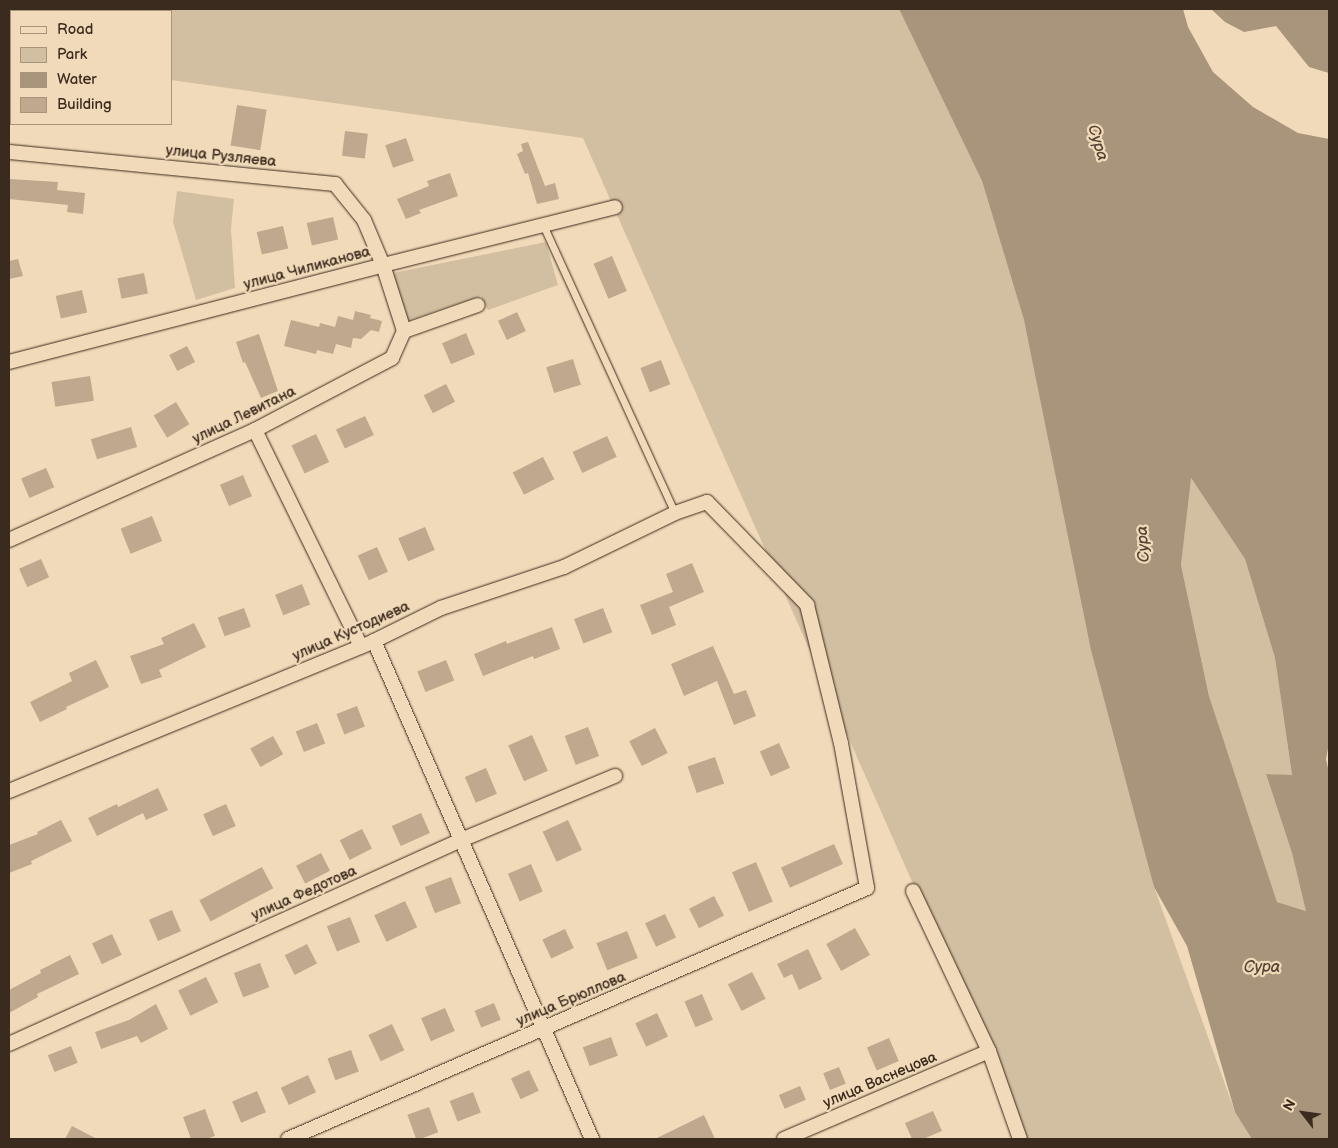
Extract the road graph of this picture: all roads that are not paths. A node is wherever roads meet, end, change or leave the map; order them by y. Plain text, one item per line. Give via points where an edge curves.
1 (9, 152) edge
2 (615, 207) dead end
3 (543, 225) junction
4 (383, 265) junction
5 (478, 305) dead end
6 (404, 331) junction
7 (9, 362) edge
8 (255, 430) junction
9 (675, 512) junction
10 (9, 540) edge
11 (368, 644) junction
12 (615, 776) dead end
13 (9, 791) edge
14 (461, 840) junction
15 (867, 888) joint
16 (913, 891) dead end
17 (544, 1028) junction
18 (9, 1044) edge
19 (989, 1052) junction
20 (288, 1139) edge
21 (592, 1139) edge
22 (784, 1139) edge
23 (1020, 1139) edge

1 - 4 street, улица Рузляева via 335,184 364,220
2 - 3 street, улица Чиликанова
3 - 4 street, улица Чиликанова
3 - 9 lane
4 - 6 street, улица Рузляева
4 - 7 street, улица Чиликанова
5 - 6 street
6 - 8 street, улица Левитана via 392,358
8 - 10 street, улица Левитана
8 - 11 street
9 - 11 street, улица Кустодиева via 564,567 441,608
9 - 15 street, улица Кустодиева via 707,502 807,605 841,743
11 - 13 street, улица Кустодиева
11 - 14 street
12 - 14 street, улица Федотова
14 - 17 street
14 - 18 street, улица Федотова
15 - 17 street, улица Брюллова
16 - 19 street
17 - 20 street, улица Брюллова
17 - 21 street
19 - 22 street, улица Васнецова
19 - 23 street

